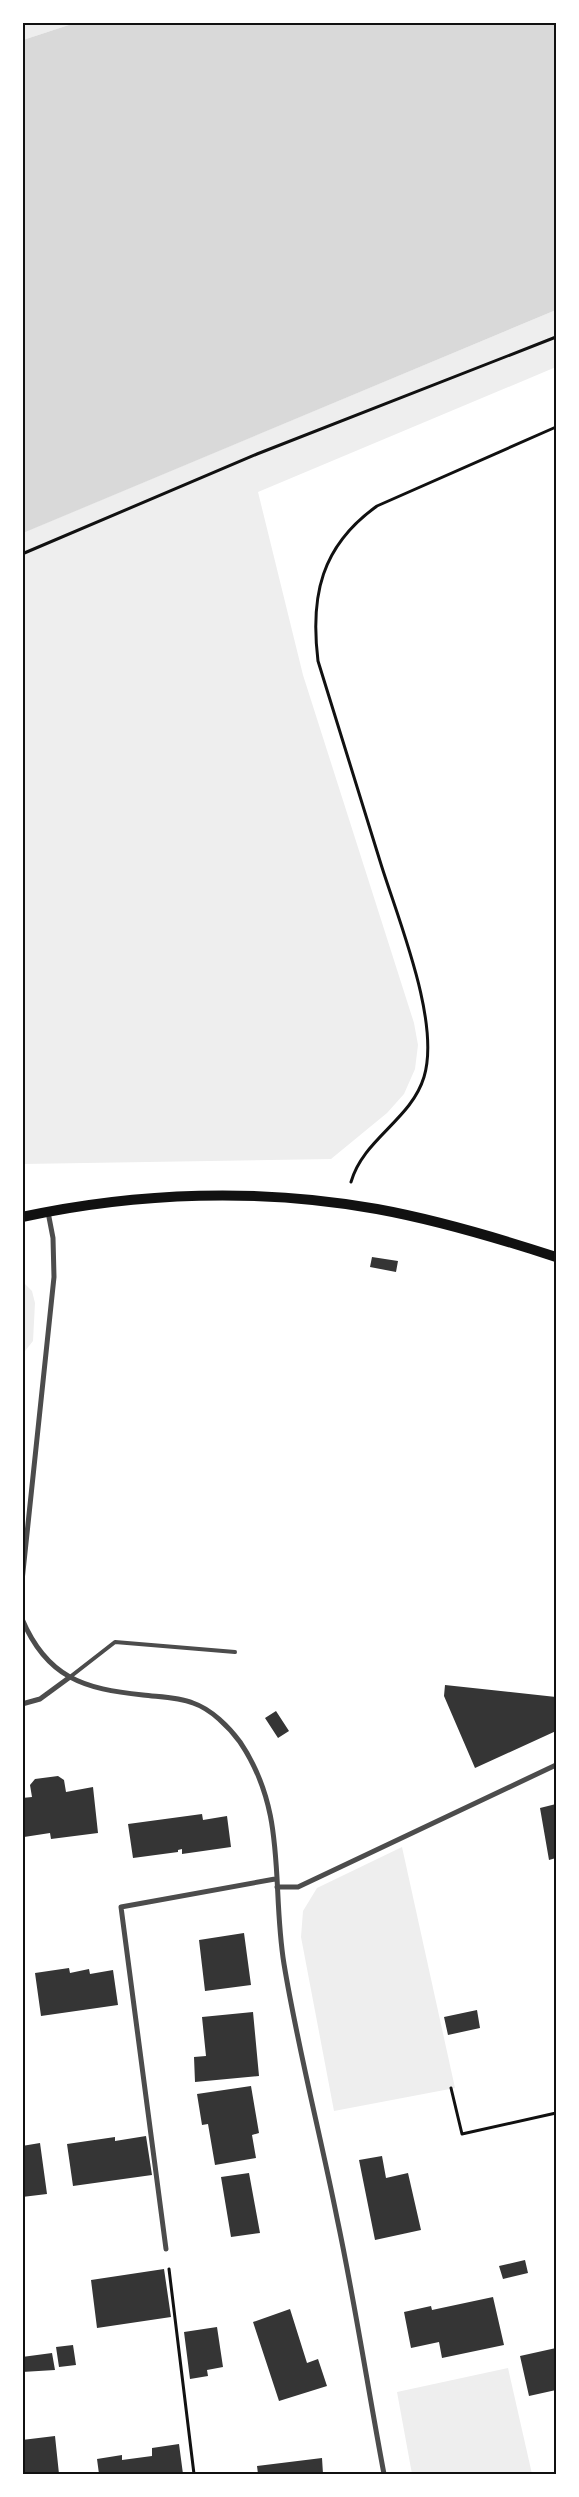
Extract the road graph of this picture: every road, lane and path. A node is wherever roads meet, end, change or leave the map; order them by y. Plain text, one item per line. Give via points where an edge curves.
1 (556, 336) edge
2 (556, 427) edge
3 (22, 554) edge
4 (346, 1204) junction
5 (48, 1211) junction
6 (22, 1217) edge
7 (556, 1257) edge
8 (22, 1581) edge
9 (22, 1619) edge
10 (236, 1652) dead end
11 (70, 1677) junction
12 (22, 1704) edge
13 (556, 1765) edge
14 (276, 1879) junction
15 (277, 1887) junction
16 (450, 2088) dead end
17 (556, 2113) edge
18 (166, 2249) joint
19 (194, 2474) edge
20 (384, 2474) edge

1 - 3 path via 257,454
2 - 4 path via 378,506 345,533 323,575 315,614 318,662 415,974 428,1031 428,1058 418,1093 408,1108 364,1153 353,1176
4 - 5 main road via 293,1198 165,1197
4 - 7 main road via 455,1228
5 - 6 main road
5 - 8 street via 53,1238 54,1277
9 - 11 street via 42,1655
10 - 11 lane via 115,1642
11 - 12 street via 40,1699
11 - 14 street via 108,1691 196,1703 225,1726 253,1764 267,1796 275,1833
13 - 15 street via 298,1887
14 - 15 street
14 - 18 street via 121,1907
15 - 20 street via 284,1961 304,2071 337,2219
16 - 17 path via 462,2134
18 - 19 path

